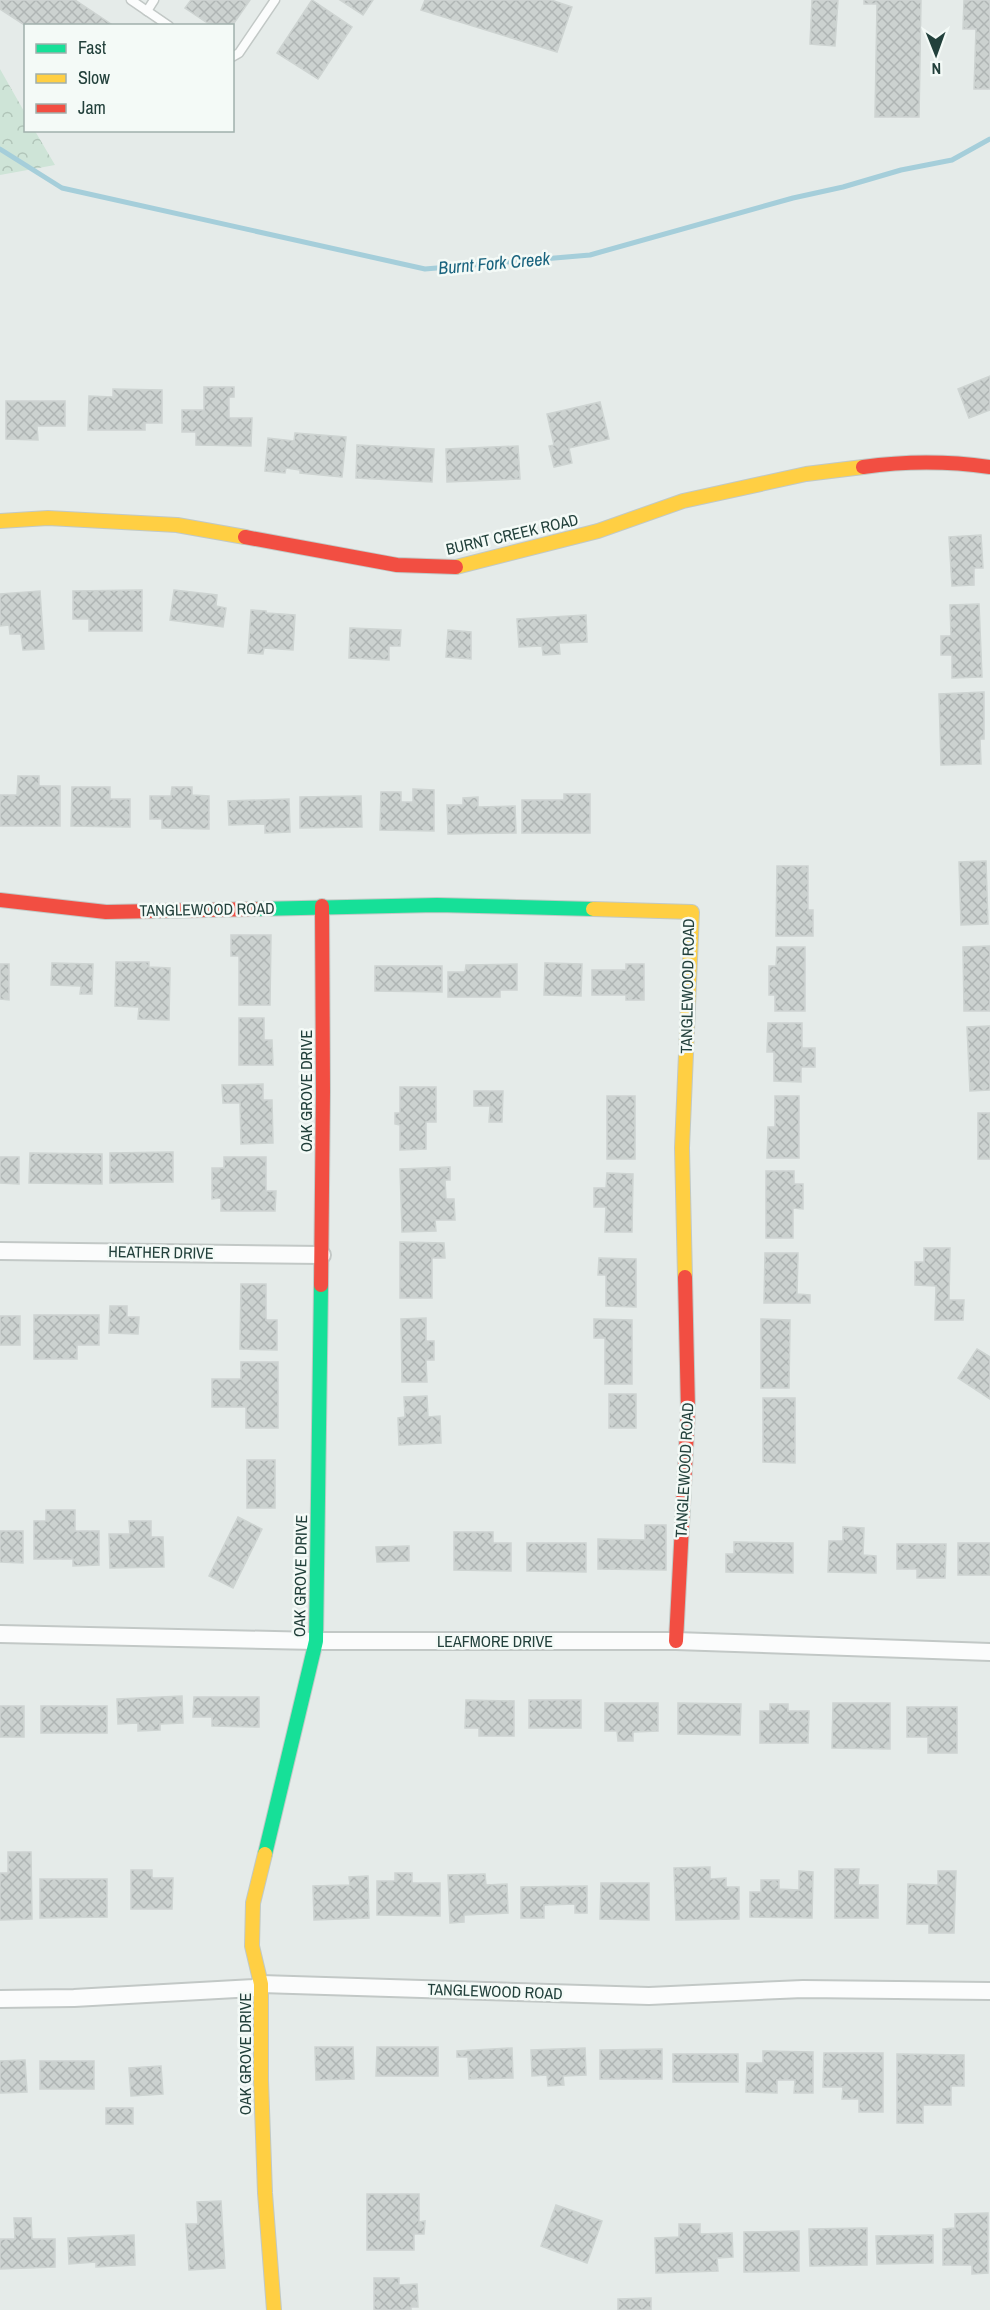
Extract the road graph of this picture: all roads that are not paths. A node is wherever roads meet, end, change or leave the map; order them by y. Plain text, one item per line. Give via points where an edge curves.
1 (131, 0) edge
2 (154, 0) edge
3 (275, 0) edge
4 (147, 11) junction
5 (166, 24) edge
6 (234, 56) edge
7 (990, 467) edge
8 (0, 521) edge
9 (0, 900) edge
10 (322, 906) junction
11 (0, 1251) edge
12 (322, 1255) junction
13 (0, 1634) edge
14 (316, 1641) junction
15 (676, 1641) junction
16 (990, 1652) edge
17 (261, 1984) junction
18 (990, 1991) edge
19 (0, 1999) edge
20 (274, 2310) edge

1 - 4 lane
2 - 4 lane
3 - 6 lane
4 - 5 lane
7 - 8 street, BURNT CREEK ROAD via 956,462 902,462 807,474 683,501 598,531 451,568 397,565 177,525 48,518
9 - 10 street, TANGLEWOOD ROAD via 106,912
10 - 12 street, OAK GROVE DRIVE
10 - 15 street, TANGLEWOOD ROAD via 436,904 692,912 682,1148 688,1410
11 - 12 street, HEATHER DRIVE
12 - 14 street, OAK GROVE DRIVE
13 - 14 street, LEAFMORE DRIVE
14 - 15 street, LEAFMORE DRIVE
14 - 17 street, OAK GROVE DRIVE via 253,1903 252,1946
15 - 16 street, LEAFMORE DRIVE
17 - 18 street, TANGLEWOOD ROAD via 649,1996 804,1989
17 - 19 street, TANGLEWOOD ROAD via 254,1988 85,1998
17 - 20 street, OAK GROVE DRIVE via 264,2181

